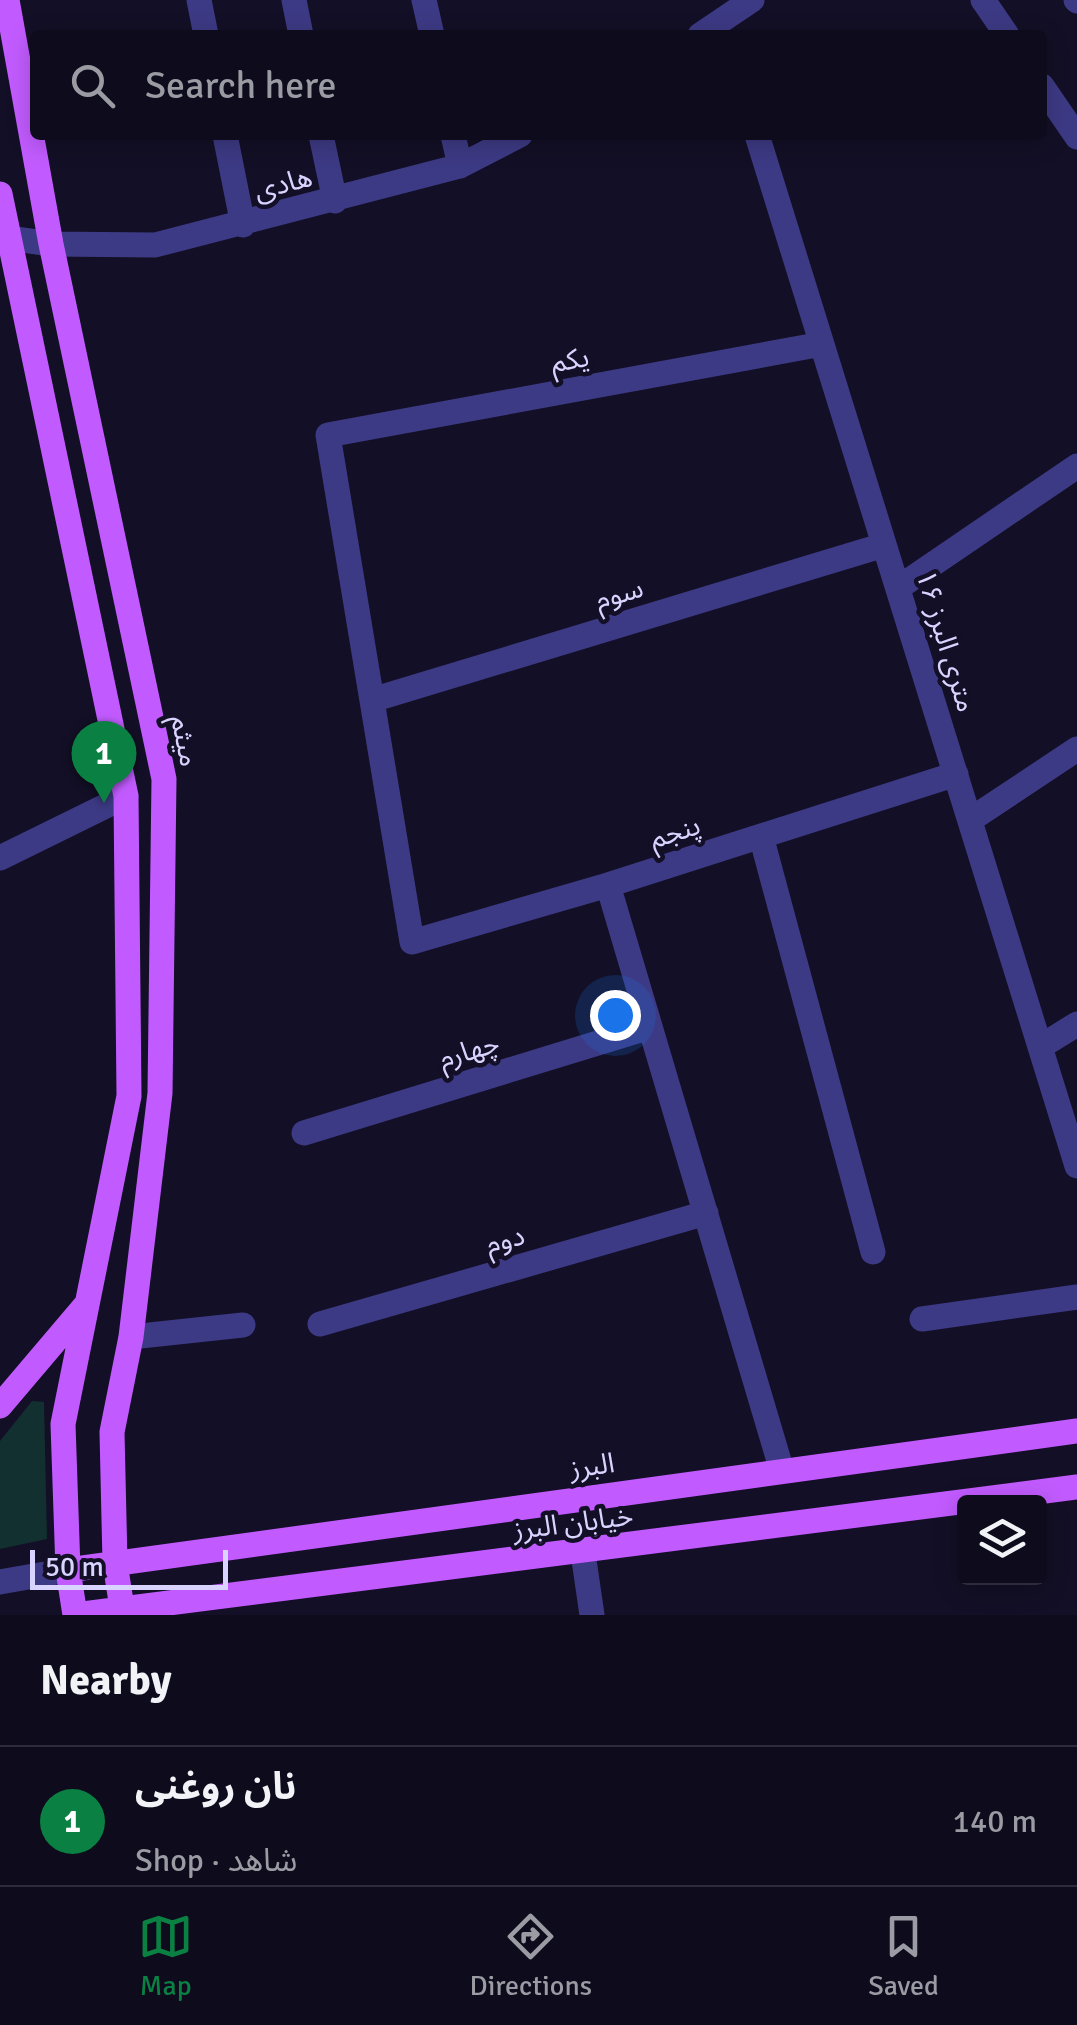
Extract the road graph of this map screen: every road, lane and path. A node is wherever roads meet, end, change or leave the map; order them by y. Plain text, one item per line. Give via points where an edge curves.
1 (7, 0) edge
2 (199, 0) edge
3 (294, 0) edge
4 (424, 0) edge
5 (752, 0) edge
6 (983, 0) edge
7 (205, 30) edge
8 (300, 30) edge
9 (431, 30) edge
10 (716, 30) edge
11 (1004, 30) edge
12 (1047, 93) edge
13 (30, 128) edge
14 (1077, 137) edge
15 (32, 140) edge
16 (227, 140) edge
17 (322, 140) edge
18 (454, 140) edge
19 (510, 140) edge
20 (759, 140) edge
21 (460, 166) junction
22 (0, 194) edge
23 (334, 201) junction
24 (243, 225) junction
25 (4, 239) edge
26 (51, 244) junction
27 (822, 344) junction
28 (1077, 466) edge
29 (884, 545) junction
30 (898, 588) junction
31 (372, 700) junction
32 (1077, 749) edge
33 (956, 774) junction
34 (126, 796) junction
35 (970, 820) junction
36 (761, 836) junction
37 (0, 858) edge
38 (608, 885) junction
39 (1077, 1024) edge
40 (650, 1027) junction
41 (1040, 1047) junction
42 (304, 1133) dead end
43 (1077, 1166) edge
44 (706, 1213) junction
45 (873, 1252) dead end
46 (1077, 1297) edge
47 (87, 1303) junction
48 (922, 1319) dead end
49 (320, 1324) dead end
50 (243, 1325) dead end
51 (131, 1337) junction
52 (0, 1406) edge
53 (1077, 1431) edge
54 (782, 1471) junction
55 (1077, 1487) edge
56 (584, 1553) junction
57 (116, 1563) junction
58 (68, 1570) junction
59 (0, 1582) edge
60 (122, 1608) junction
61 (74, 1615) edge
62 (592, 1615) edge

1 - 13 main road, میثم
2 - 7 street
3 - 8 street
4 - 9 street
5 - 10 street
6 - 11 street
12 - 14 street
15 - 26 main road, میثم
16 - 24 street
17 - 23 street
18 - 21 street
19 - 21 street, هادی
20 - 27 street, ۱۶ متری البرز
21 - 23 street, هادی
22 - 25 main road
23 - 24 street, هادی
24 - 26 street, هادی via 155,246
25 - 26 street, هادی
25 - 34 main road
26 - 51 main road, میثم via 164,779 160,1093
27 - 29 street, ۱۶ متری البرز
27 - 31 street, یکم via 328,435
28 - 30 street
29 - 30 street, ۱۶ متری البرز
29 - 31 street, سوم
30 - 33 street, ۱۶ متری البرز
31 - 38 street, پنجم via 412,942
32 - 35 street
33 - 35 street, ۱۶ متری البرز
33 - 36 street, پنجم
34 - 37 street
34 - 47 main road via 129,1096
35 - 41 street, ۱۶ متری البرز
36 - 38 street, پنجم
36 - 45 street
38 - 40 street
39 - 41 street
40 - 42 street, چهارم
40 - 44 street
41 - 43 street, ۱۶ متری البرز
44 - 49 street, دوم
44 - 54 street
46 - 48 street
47 - 52 main road
47 - 58 main road via 63,1424
50 - 51 street
51 - 57 main road, میثم via 112,1432
53 - 54 main road, البرز
54 - 57 main road, البرز
55 - 56 main road, خیابان البرز
56 - 60 main road, خیابان البرز
56 - 62 street
57 - 58 main road, البرز
57 - 60 main road, میثم
58 - 59 street
58 - 61 main road
60 - 61 main road, خیابان البرز

